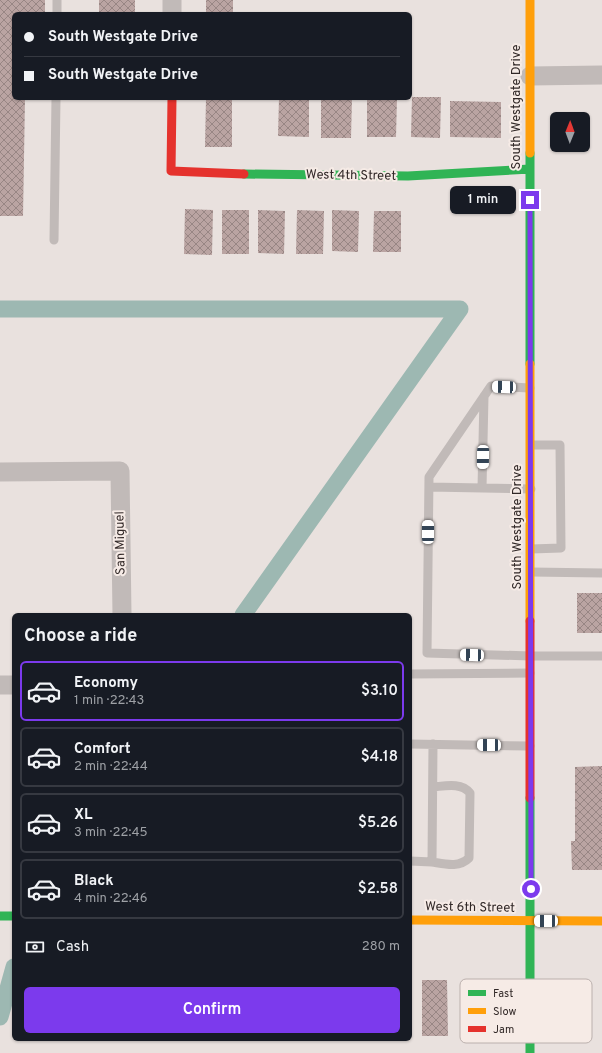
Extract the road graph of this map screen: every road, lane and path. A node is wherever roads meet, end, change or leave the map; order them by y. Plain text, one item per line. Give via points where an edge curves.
1 (57, 0) edge
2 (172, 0) edge
3 (530, 0) edge
4 (57, 12) edge
5 (172, 12) edge
6 (602, 75) edge
7 (530, 76) junction
8 (56, 100) edge
9 (172, 100) edge
10 (530, 169) junction
11 (54, 240) dead end
12 (531, 388) junction
13 (484, 396) junction
14 (531, 445) junction
15 (0, 472) edge
16 (429, 487) junction
17 (482, 488) junction
18 (531, 489) junction
19 (531, 549) junction
20 (531, 572) junction
21 (602, 573) edge
22 (122, 613) edge
23 (531, 656) junction
24 (602, 656) edge
25 (531, 673) junction
26 (412, 674) edge
27 (0, 685) edge
28 (12, 685) edge
29 (412, 744) edge
30 (433, 744) junction
31 (531, 746) junction
32 (433, 786) junction
33 (412, 861) edge
34 (432, 862) junction
35 (0, 916) edge
36 (12, 916) edge
37 (412, 920) edge
38 (532, 921) junction
39 (602, 921) edge
40 (531, 979) edge
41 (530, 1043) edge
42 (530, 1053) edge

1 - 4 lane
2 - 5 street
3 - 7 street, South Westgate Drive
6 - 7 street
7 - 10 street, South Westgate Drive
8 - 11 lane
9 - 10 street, West 4th Street via 171,171 408,176
10 - 12 street, South Westgate Drive
12 - 13 lane via 490,386
12 - 14 street, South Westgate Drive
13 - 16 lane via 429,477
13 - 17 lane
14 - 18 street, South Westgate Drive
14 - 19 lane via 560,445 561,548
15 - 22 street, San Miguel via 120,471
16 - 17 lane
16 - 23 lane via 427,653
17 - 18 lane
18 - 19 street, South Westgate Drive
19 - 20 street, South Westgate Drive
20 - 21 lane
20 - 23 street, South Westgate Drive
23 - 24 lane
23 - 25 street, South Westgate Drive
25 - 26 lane
25 - 31 street, South Westgate Drive
27 - 28 street
29 - 30 lane
30 - 31 lane
30 - 32 lane
31 - 38 street, South Westgate Drive
32 - 34 lane
32 - 34 lane via 460,786 470,793 470,802 469,858 458,865
33 - 34 lane
35 - 36 street
37 - 38 street, West 6th Street
38 - 39 street, West 6th Street
38 - 40 street, South Westgate Drive
41 - 42 street, South Westgate Drive

